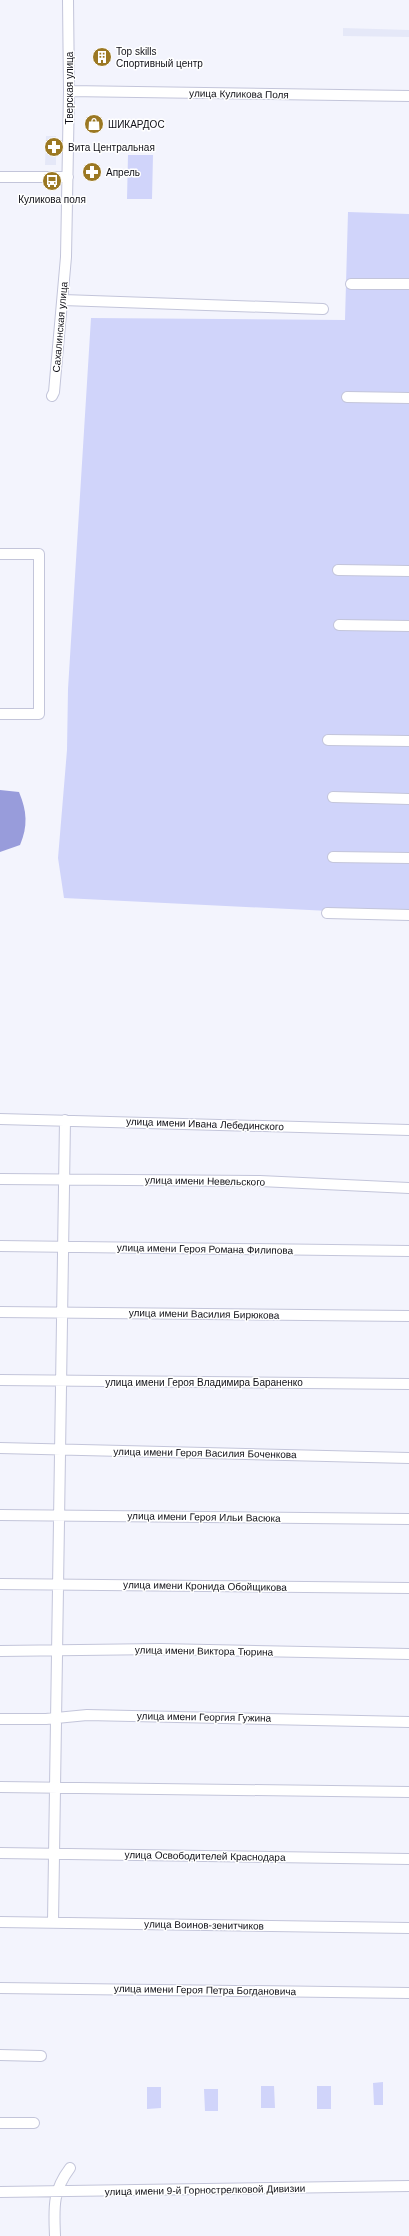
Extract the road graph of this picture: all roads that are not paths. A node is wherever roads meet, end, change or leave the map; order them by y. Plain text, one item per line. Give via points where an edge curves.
1 (68, 0) edge
2 (69, 91) junction
3 (409, 96) edge
4 (0, 177) edge
5 (68, 177) junction
6 (66, 257) joint
7 (351, 284) dead end
8 (409, 284) edge
9 (62, 300) junction
10 (323, 309) dead end
11 (52, 396) dead end
12 (347, 397) dead end
13 (409, 398) edge
14 (0, 554) edge
15 (338, 570) dead end
16 (409, 571) edge
17 (338, 624) dead end
18 (409, 626) edge
19 (0, 714) edge
20 (328, 740) dead end
21 (409, 742) edge
22 (333, 797) dead end
23 (409, 799) edge
24 (333, 857) dead end
25 (409, 858) edge
26 (327, 913) dead end
27 (409, 915) edge
28 (0, 1118) edge
29 (65, 1120) junction
30 (409, 1130) edge
31 (0, 1179) edge
32 (65, 1179) junction
33 (409, 1188) edge
34 (0, 1246) edge
35 (63, 1247) junction
36 (409, 1251) edge
37 (0, 1312) edge
38 (62, 1313) junction
39 (409, 1316) edge
40 (0, 1380) edge
41 (61, 1381) junction
42 (409, 1384) edge
43 (0, 1448) edge
44 (60, 1450) junction
45 (409, 1458) edge
46 (0, 1515) edge
47 (59, 1516) junction
48 (409, 1519) edge
49 (0, 1584) edge
50 (58, 1584) junction
51 (409, 1588) edge
52 (0, 1651) edge
53 (57, 1652) junction
54 (409, 1654) edge
55 (56, 1718) junction
56 (0, 1719) edge
57 (409, 1722) edge
58 (0, 1786) edge
59 (55, 1787) junction
60 (409, 1792) edge
61 (0, 1853) edge
62 (54, 1854) junction
63 (409, 1859) edge
64 (0, 1922) edge
65 (52, 1922) junction
66 (409, 1928) edge
67 (0, 1988) edge
68 (409, 1993) edge
69 (0, 2055) edge
70 (40, 2056) dead end
71 (0, 2123) edge
72 (34, 2123) dead end
73 (70, 2168) dead end
74 (409, 2186) edge
75 (0, 2192) edge
76 (56, 2192) junction
77 (55, 2236) edge

1 - 2 street, Тверская улица
2 - 3 street, улица Куликова Поля
2 - 5 street, Тверская улица
4 - 5 street
5 - 6 street, Тверская улица
6 - 9 street, Сахалинская улица
7 - 8 street
9 - 10 street
9 - 11 street, Сахалинская улица
12 - 13 street
14 - 19 street via 39,554 39,714
15 - 16 street
17 - 18 street
20 - 21 street
22 - 23 street
24 - 25 street
26 - 27 street
28 - 29 street, улица имени Ивана Лебединского
29 - 30 street, улица имени Ивана Лебединского
29 - 32 street
31 - 32 street, улица имени Невельского
32 - 33 street, улица имени Невельского via 260,1181
32 - 35 street
34 - 35 street, улица имени Героя Романа Филипова
35 - 36 street, улица имени Героя Романа Филипова
35 - 38 street
37 - 38 street, улица имени Василия Бирюкова
38 - 39 street, улица имени Василия Бирюкова
38 - 41 street
40 - 41 street, улица имени Героя Владимира Бараненко
41 - 42 street, улица имени Героя Владимира Бараненко
41 - 44 street
43 - 44 street, улица имени Героя Василия Боченкова
44 - 45 street, улица имени Героя Василия Боченкова
44 - 47 street
46 - 47 street, улица имени Героя Ильи Васюка
47 - 48 street, улица имени Героя Ильи Васюка
47 - 50 street
49 - 50 street, улица имени Кронида Обойщикова
50 - 51 street, улица имени Кронида Обойщикова
50 - 53 street
52 - 53 street, улица имени Виктора Тюрина
53 - 54 street, улица имени Виктора Тюрина via 160,1649
53 - 55 street
55 - 56 street, улица имени Георгия Гужина
55 - 57 street, улица имени Георгия Гужина via 87,1715
55 - 59 street
58 - 59 street
59 - 60 street
59 - 62 street
61 - 62 street, улица Освободителей Краснодара
62 - 63 street, улица Освободителей Краснодара
62 - 65 street
64 - 65 street, улица Воинов-зенитчиков
65 - 66 street, улица Воинов-зенитчиков
67 - 68 street, улица имени Героя Петра Богдановича
69 - 70 street
71 - 72 street
73 - 76 street
74 - 76 street, улица имени 9-й Горнострелковой Дивизии
75 - 76 street, улица имени 9-й Горнострелковой Дивизии
76 - 77 street

